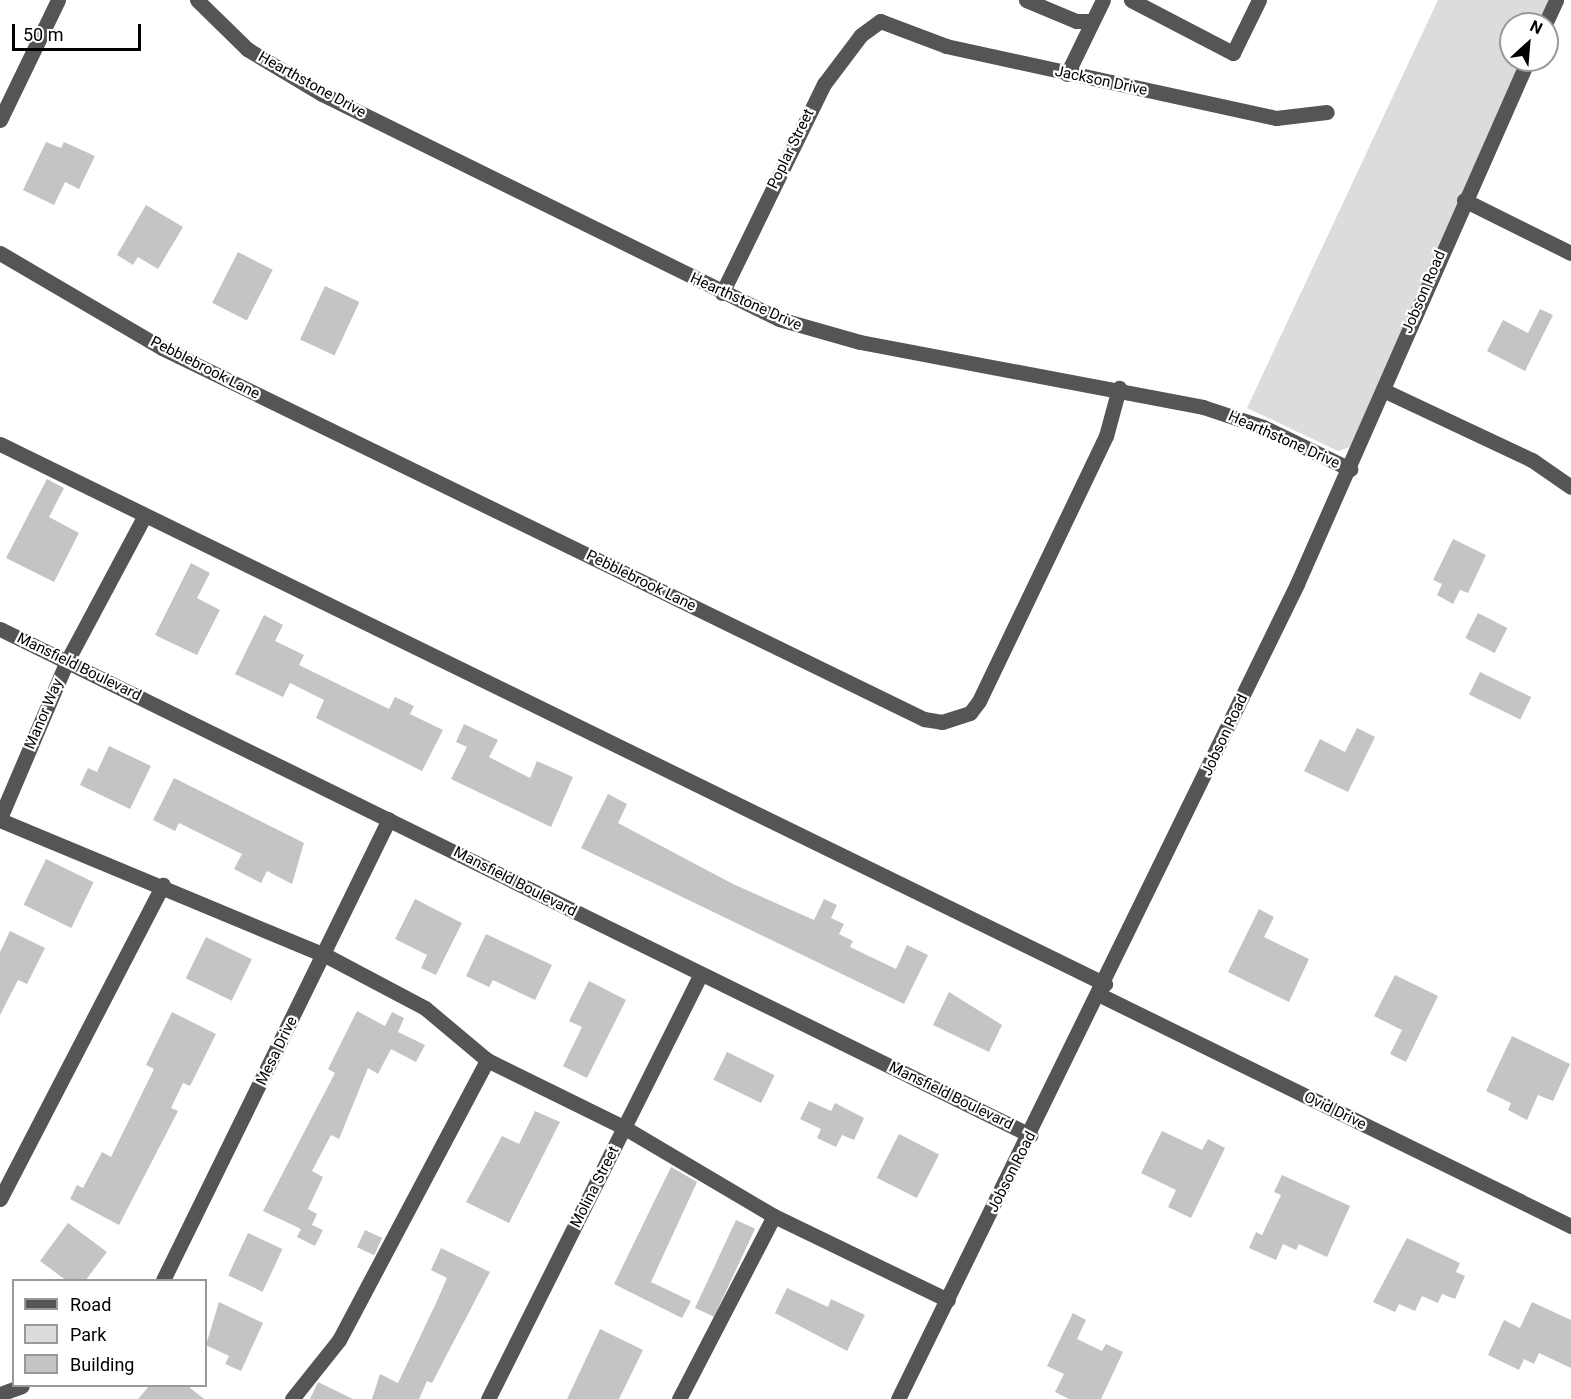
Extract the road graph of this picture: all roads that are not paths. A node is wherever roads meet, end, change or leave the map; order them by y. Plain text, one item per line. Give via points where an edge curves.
1 (58, 0) edge
2 (197, 0) edge
3 (1026, 0) edge
4 (1102, 0) edge
5 (1131, 0) edge
6 (1259, 0) edge
7 (880, 21) joint
8 (1092, 21) junction
9 (1523, 72) edge
10 (1067, 74) junction
11 (1327, 112) dead end
12 (0, 120) edge
13 (1464, 200) junction
14 (0, 253) edge
15 (1571, 253) edge
16 (722, 293) junction
17 (1119, 388) junction
18 (1383, 390) junction
19 (0, 444) edge
20 (1350, 469) junction
21 (1571, 486) edge
22 (144, 517) junction
23 (0, 628) edge
24 (67, 661) junction
25 (0, 819) edge
26 (389, 819) junction
27 (163, 885) junction
28 (325, 955) junction
29 (700, 975) junction
30 (1102, 990) junction
31 (487, 1060) junction
32 (625, 1128) junction
33 (1030, 1135) junction
34 (0, 1199) edge
35 (774, 1215) junction
36 (1571, 1226) edge
37 (164, 1279) edge
38 (948, 1300) junction
39 (19, 1387) edge
40 (0, 1394) edge
41 (292, 1399) edge
42 (488, 1399) edge
43 (679, 1399) edge
44 (898, 1399) edge

1 - 12 street
2 - 16 street, Hearthstone Drive via 247,49 287,75
3 - 8 street via 1076,21
4 - 8 street
5 - 6 street via 1233,53
7 - 10 street, Jackson Drive via 945,46
7 - 16 street, Poplar Street via 861,35 824,84
8 - 10 street
9 - 13 street, Jobson Road
10 - 11 street, Jackson Drive via 1276,118
13 - 15 street
13 - 18 street, Jobson Road
14 - 17 street, Pebblebrook Lane via 162,348 924,720 942,722 970,713 979,701 1106,436
16 - 17 street, Hearthstone Drive via 815,332
17 - 20 street, Hearthstone Drive via 1232,415
18 - 20 street, Jobson Road
18 - 21 street via 1532,460
19 - 22 street, Ovid Drive
20 - 30 street, Jobson Road
22 - 24 street, Manor Way
22 - 30 street, Ovid Drive
23 - 24 street, Mansfield Boulevard
24 - 25 street, Manor Way
24 - 26 street, Mansfield Boulevard
25 - 27 street
26 - 28 street, Mesa Drive
26 - 29 street, Mansfield Boulevard
27 - 28 street
27 - 34 street
28 - 31 street via 424,1008
28 - 37 street, Mesa Drive
29 - 32 street, Molina Street
29 - 33 street, Mansfield Boulevard
30 - 33 street, Jobson Road
30 - 36 street, Ovid Drive
31 - 32 street
31 - 41 street via 339,1340
32 - 35 street
32 - 42 street, Molina Street
33 - 38 street, Jobson Road
35 - 38 street
35 - 43 street
38 - 44 street, Jobson Road
39 - 40 street

